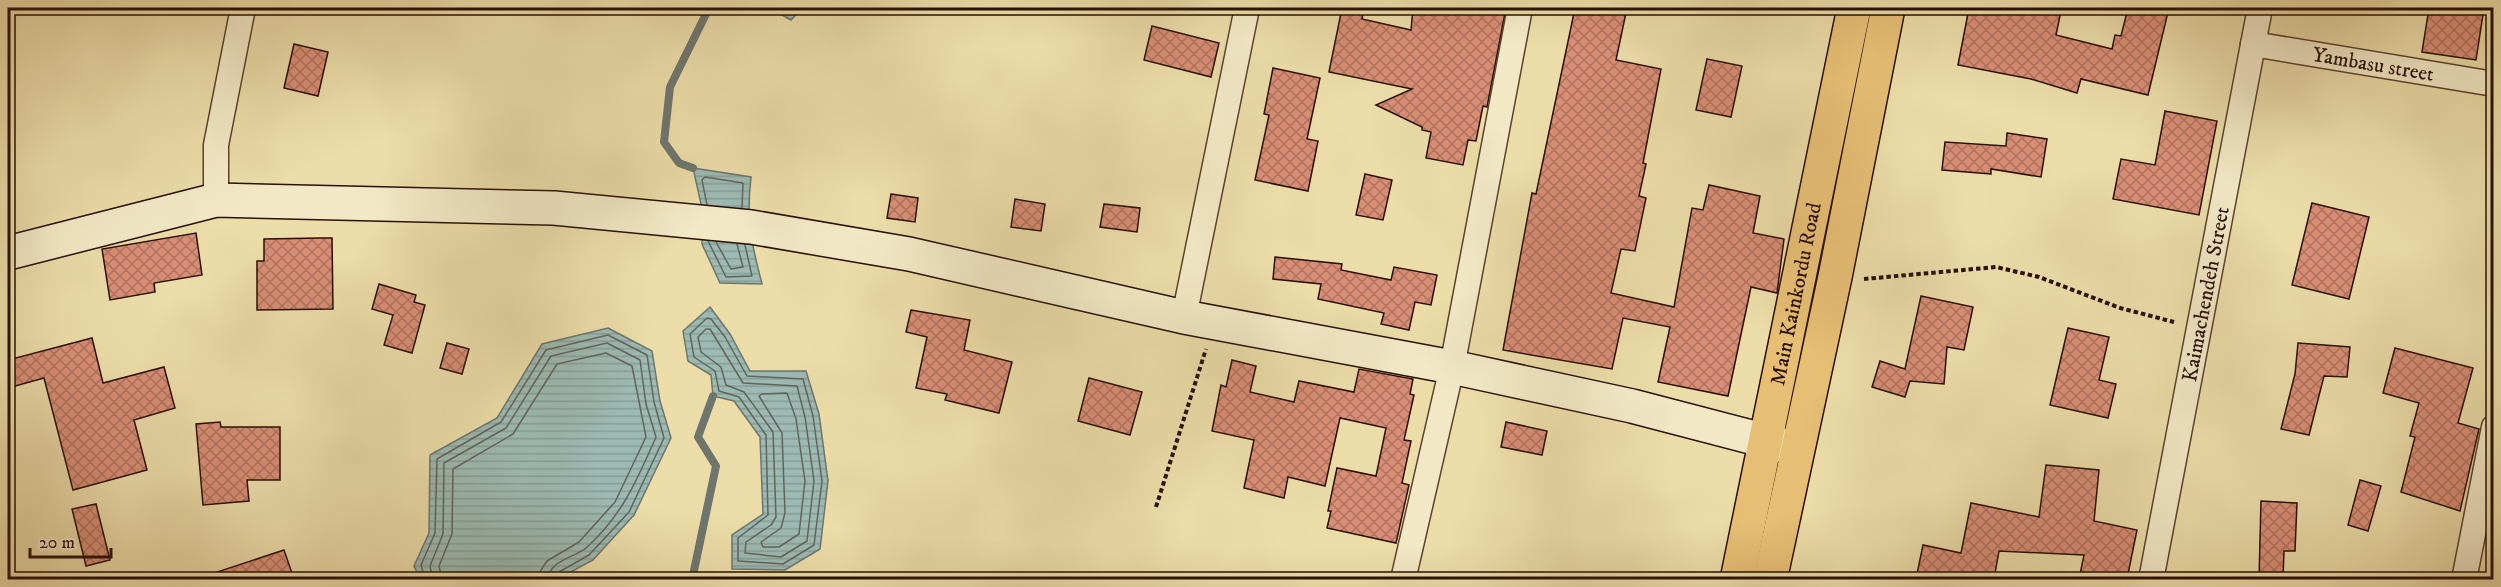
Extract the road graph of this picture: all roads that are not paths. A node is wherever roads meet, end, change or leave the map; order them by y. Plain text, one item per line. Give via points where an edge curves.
1 (243, 8) edge
2 (1247, 8) edge
3 (1520, 8) edge
4 (1854, 8) edge
5 (1888, 8) edge
6 (2260, 8) edge
7 (2253, 44) junction
8 (1843, 57) junction
9 (1878, 62) junction
10 (2493, 84) edge
11 (1819, 177) junction
12 (1854, 183) junction
13 (216, 200) junction
14 (8, 253) edge
15 (1200, 320) junction
16 (1452, 367) junction
17 (2493, 431) edge
18 (1764, 441) junction
19 (1798, 449) junction
20 (1403, 579) edge
21 (1737, 579) edge
22 (1770, 579) edge
23 (2151, 579) edge
24 (2464, 579) edge

1 - 13 street via 216,145
2 - 15 street
3 - 16 street
4 - 8 main road, Main Kainkordu Road
5 - 9 main road
6 - 7 street, Kaimachendeh Street
7 - 10 street, Yambasu street
7 - 23 street, Kaimachendeh Street
8 - 9 main road
8 - 11 main road, Main Kainkordu Road
9 - 12 main road
11 - 12 main road
11 - 18 main road, Main Kainkordu Road
12 - 19 main road
13 - 14 main road
13 - 15 main road via 554,208 751,227 909,254
15 - 16 main road
16 - 18 main road via 1632,406
16 - 20 street
17 - 24 street
18 - 19 main road
18 - 21 main road, Main Kainkordu Road
19 - 22 main road

